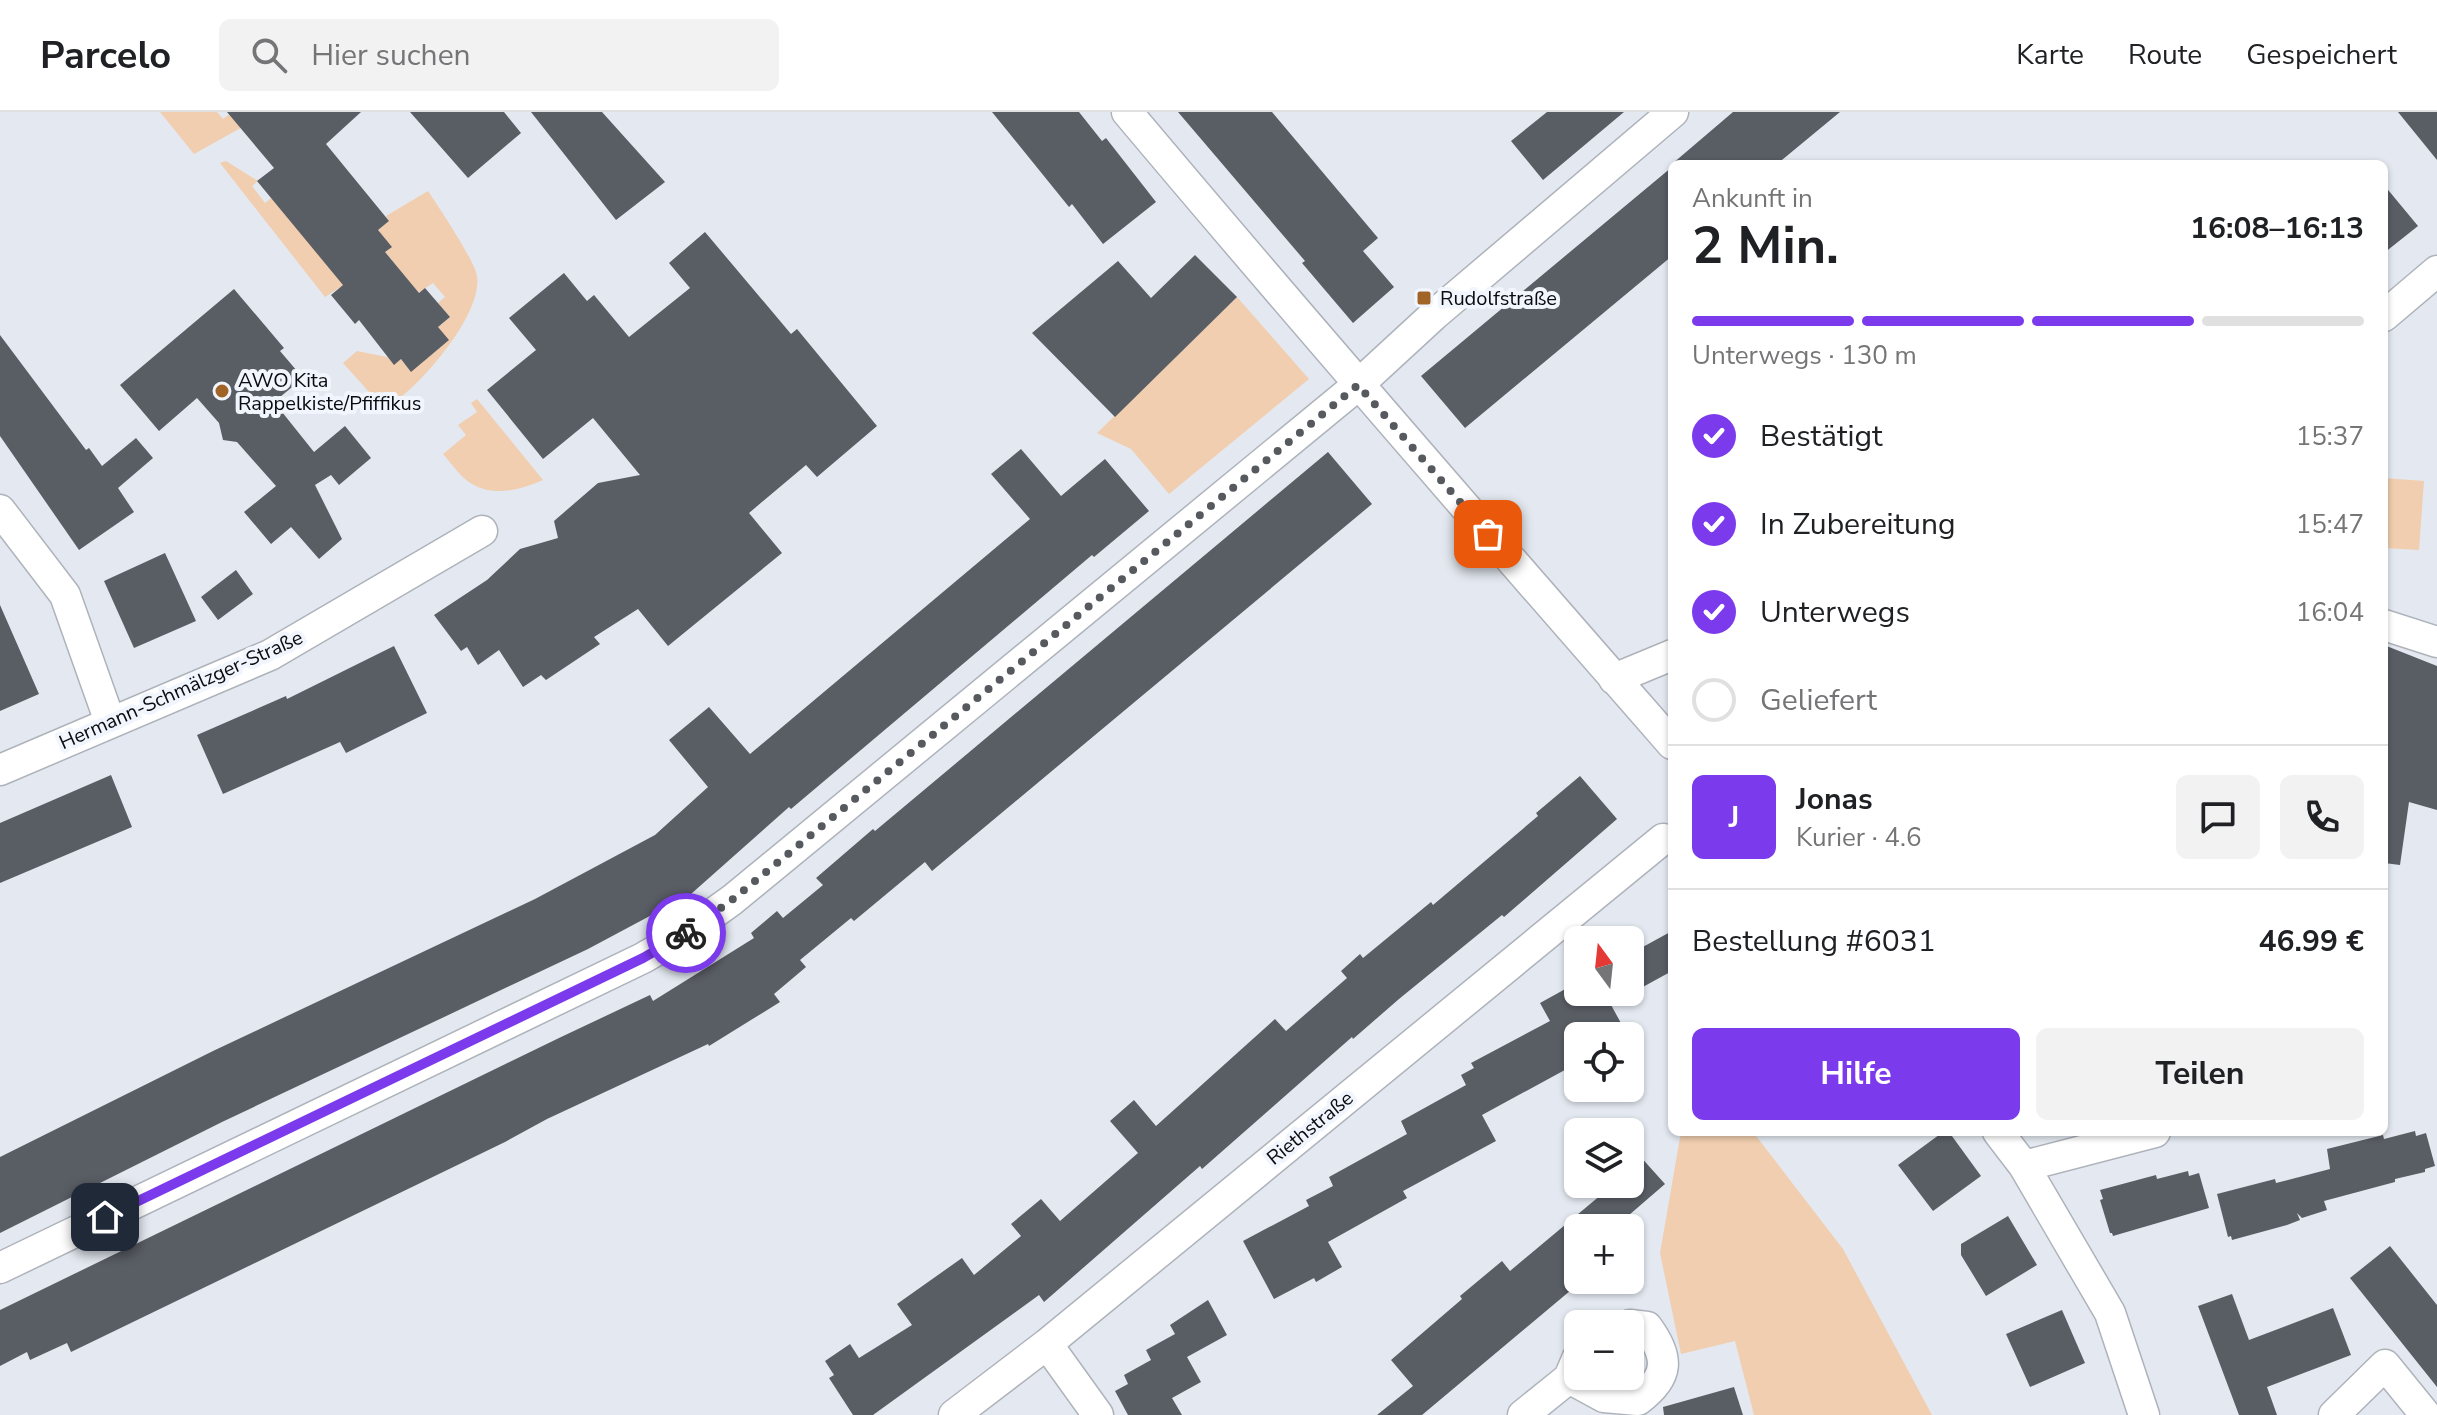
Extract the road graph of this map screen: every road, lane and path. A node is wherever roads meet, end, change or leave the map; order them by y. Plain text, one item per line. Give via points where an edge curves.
1 (1127, 112) edge
2 (1673, 112) edge
3 (2437, 271) edge
4 (2388, 313) edge
5 (1358, 385) junction
6 (0, 510) edge
7 (482, 531) dead end
8 (2388, 626) edge
9 (2437, 642) edge
10 (1668, 657) edge
11 (1614, 679) junction
12 (110, 722) junction
13 (1668, 740) edge
14 (0, 770) edge
15 (1663, 839) dead end
16 (2001, 1136) edge
17 (2140, 1136) edge
18 (2024, 1166) junction
19 (0, 1268) edge
20 (1644, 1327) edge
21 (1047, 1344) junction
22 (1564, 1376) edge
23 (1597, 1390) edge
24 (2427, 1411) edge
25 (954, 1415) edge
26 (1098, 1415) edge
27 (1523, 1415) edge
28 (2144, 1415) edge
29 (2334, 1415) edge

1 - 5 street
2 - 5 street
3 - 4 street
5 - 11 street
5 - 19 street via 686,933
6 - 12 street via 65,595
7 - 12 street, Hermann-Schmälzger-Straße via 270,655
8 - 9 street
10 - 11 street
11 - 13 street
12 - 14 street, Hermann-Schmälzger-Straße
15 - 21 street, Riethstraße
16 - 18 street
17 - 18 street
18 - 28 street via 2110,1313
20 - 23 street via 1664,1360 1656,1386 1638,1400 1604,1397
21 - 25 street, Riethstraße
21 - 26 street
22 - 27 street
24 - 29 street via 2385,1365

